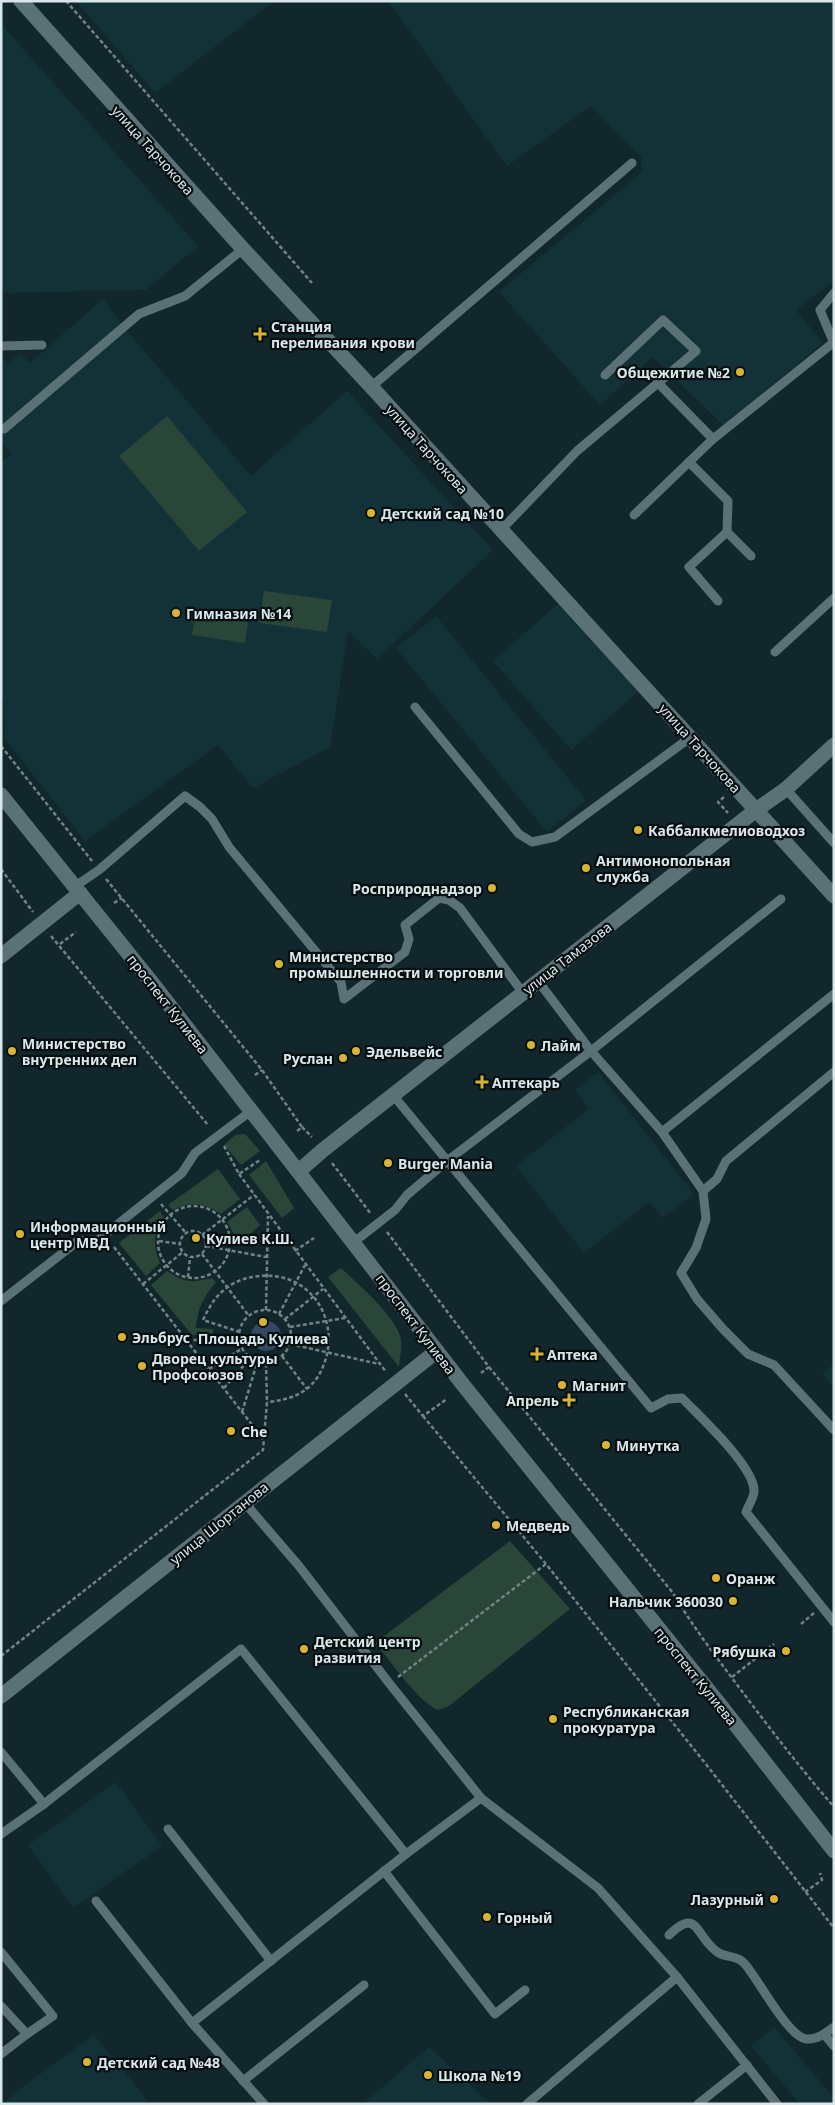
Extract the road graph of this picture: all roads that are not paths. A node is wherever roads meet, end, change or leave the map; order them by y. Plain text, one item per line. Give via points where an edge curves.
1 (21, 1) edge
2 (632, 163) dead end
3 (243, 249) junction
4 (834, 293) edge
5 (833, 341) edge
6 (42, 345) dead end
7 (1, 346) edge
8 (605, 375) dead end
9 (658, 383) junction
10 (371, 387) junction
11 (4, 429) dead end
12 (713, 439) junction
13 (689, 462) junction
14 (634, 515) dead end
15 (501, 530) junction
16 (727, 532) junction
17 (751, 556) dead end
18 (834, 598) edge
19 (718, 601) dead end
20 (775, 652) dead end
21 (415, 707) dead end
22 (690, 737) junction
23 (834, 745) edge
24 (786, 789) junction
25 (1, 795) edge
26 (756, 810) junction
27 (834, 844) edge
28 (77, 890) junction
29 (834, 896) edge
30 (781, 898) dead end
31 (1, 956) edge
32 (538, 981) junction
33 (523, 993) junction
34 (834, 994) edge
35 (591, 1051) junction
36 (834, 1072) edge
37 (393, 1095) junction
38 (251, 1111) junction
39 (662, 1132) junction
40 (447, 1160) junction
41 (299, 1171) junction
42 (703, 1191) junction
43 (354, 1242) junction
44 (1, 1301) edge
45 (437, 1351) junction
46 (834, 1430) edge
47 (244, 1502) junction
48 (834, 1622) edge
49 (1, 1696) edge
50 (1, 1752) edge
51 (482, 1798) junction
52 (44, 1804) junction
53 (168, 1829) dead end
54 (1, 1834) edge
55 (831, 1842) edge
56 (406, 1854) junction
57 (384, 1871) junction
58 (96, 1901) dead end
59 (668, 1935) dead end
60 (1, 1952) edge
61 (271, 1961) junction
62 (677, 1977) junction
63 (364, 1985) dead end
64 (524, 1990) dead end
65 (1, 2006) edge
66 (192, 2022) junction
67 (834, 2027) edge
68 (27, 2034) junction
69 (824, 2034) junction
70 (834, 2046) edge
71 (1, 2054) edge
72 (747, 2066) junction
73 (244, 2081) junction
74 (264, 2104) edge
75 (527, 2104) edge
76 (698, 2104) edge
77 (777, 2104) edge

1 - 3 street, улица Тарчокова
2 - 10 lane
3 - 10 street, улица Тарчокова
3 - 11 lane via 185,296 139,314
4 - 5 lane via 820,310
5 - 12 lane
6 - 7 lane
8 - 9 lane via 663,320 696,351
9 - 12 lane
9 - 15 lane via 577,451
10 - 15 street, улица Тарчокова
12 - 13 lane
13 - 14 lane
13 - 16 lane via 728,501
15 - 22 street, улица Тарчокова
16 - 17 lane
16 - 19 lane via 689,567
18 - 20 lane
21 - 22 lane via 519,834 532,842 555,837
22 - 26 street, улица Тарчокова
23 - 24 street, улица Тамазова
24 - 26 street, улица Тамазова
24 - 27 lane
25 - 28 street, проспект Кулиева
26 - 29 street, улица Тарчокова
26 - 32 street, улица Тамазова
28 - 31 street
28 - 33 lane via 185,796 212,820 229,847 341,982 344,998 405,952 409,939 405,925 440,898 460,908
28 - 38 street, проспект Кулиева
30 - 35 lane
32 - 33 street, улица Тамазова
32 - 35 lane
33 - 37 street, улица Тамазова
34 - 39 lane
35 - 39 lane
35 - 40 lane
36 - 42 lane via 726,1160 717,1179
37 - 40 lane
37 - 41 street, улица Тамазова
38 - 41 street, проспект Кулиева
38 - 44 lane via 194,1153 182,1173 98,1240 78,1241
39 - 42 lane
40 - 43 lane via 395,1210
40 - 48 lane via 651,1408 668,1399 682,1398 738,1457 751,1476 755,1492 746,1512
41 - 43 street, проспект Кулиева
42 - 46 lane via 706,1219 696,1248 682,1273 697,1299 723,1329 748,1354 774,1365
43 - 45 street, проспект Кулиева
45 - 47 street, улица Шортанова
45 - 55 street, проспект Кулиева
47 - 49 street, улица Шортанова
47 - 51 lane via 299,1566
50 - 52 lane
51 - 56 lane
51 - 62 lane via 598,1888
52 - 54 lane
52 - 56 lane via 241,1649
53 - 61 lane
56 - 57 lane
57 - 61 lane
57 - 64 lane via 495,2014
58 - 66 lane
59 - 69 lane via 680,1924 693,1924 715,1951 743,1961 797,2033 813,2039
60 - 68 lane via 53,2016
61 - 66 lane
62 - 72 lane
62 - 75 lane
63 - 73 lane
65 - 68 lane
66 - 73 lane
67 - 69 lane
68 - 71 lane
69 - 70 lane
72 - 76 lane
72 - 77 lane
73 - 74 lane

